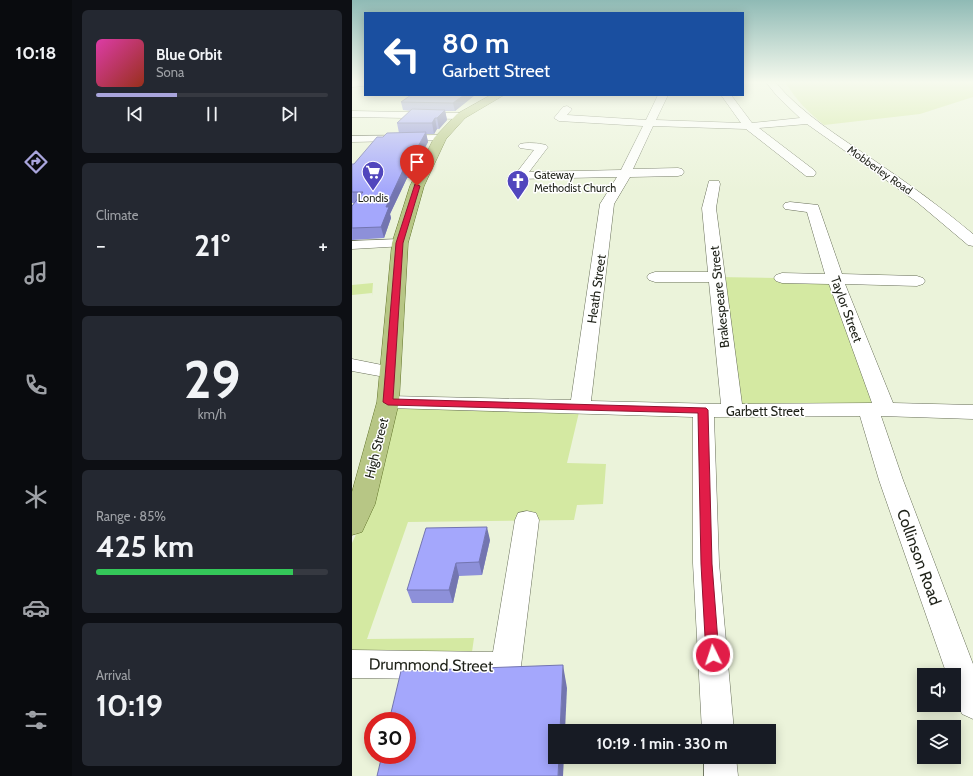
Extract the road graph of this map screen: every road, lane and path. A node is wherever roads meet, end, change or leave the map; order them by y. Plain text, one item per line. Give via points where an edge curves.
1 (459, 118) edge
2 (562, 118) edge
3 (652, 118) edge
4 (743, 118) edge
5 (805, 118) edge
6 (591, 120) joint
7 (808, 121) junction
8 (650, 123) junction
9 (749, 126) junction
10 (440, 138) junction
11 (352, 139) edge
12 (380, 139) junction
13 (524, 146) dead end
14 (370, 149) edge
15 (786, 171) dead end
16 (678, 172) dead end
17 (625, 174) junction
18 (714, 184) dead end
19 (790, 206) dead end
20 (973, 242) edge
21 (400, 243) junction
22 (352, 245) edge
23 (655, 277) dead end
24 (716, 277) junction
25 (782, 278) dead end
26 (835, 279) junction
27 (917, 281) dead end
28 (352, 365) edge
29 (390, 372) junction
30 (388, 402) junction
31 (580, 408) junction
32 (703, 410) junction
33 (877, 410) junction
34 (732, 411) junction
35 (973, 412) edge
36 (527, 520) dead end
37 (352, 525) edge
38 (352, 664) edge
39 (973, 704) edge
40 (717, 724) edge
41 (720, 764) edge
42 (721, 776) edge

1 - 10 main road, High Street
2 - 6 street
3 - 8 street, Heath Street
4 - 9 street
5 - 7 street, Mobberley Road
6 - 8 street
7 - 9 street
7 - 20 street, Mobberley Road via 903,186
8 - 9 street
8 - 17 street, Heath Street
9 - 15 street via 807,171
10 - 12 street
10 - 21 main road, High Street via 417,186
11 - 12 street
12 - 14 street
13 - 17 street via 542,147 520,176
16 - 17 street
17 - 31 street, Heath Street via 606,204
18 - 24 street, Brakespeare Street via 709,208
19 - 26 street, Taylor Street via 814,208
21 - 22 street
21 - 29 main road, High Street
23 - 24 street
24 - 34 street, Brakespeare Street
25 - 26 street
26 - 27 street
26 - 33 street, Taylor Street
28 - 29 street
29 - 30 main road, High Street
30 - 31 street, Garbett Street
30 - 37 main road, High Street via 362,504
31 - 32 street, Garbett Street
32 - 34 street, Garbett Street
32 - 40 street via 706,564
33 - 34 street, Garbett Street
33 - 35 street, Garbett Street
33 - 39 street, Collinson Road via 891,480
36 - 38 street, Drummond Street via 506,666
41 - 42 street

